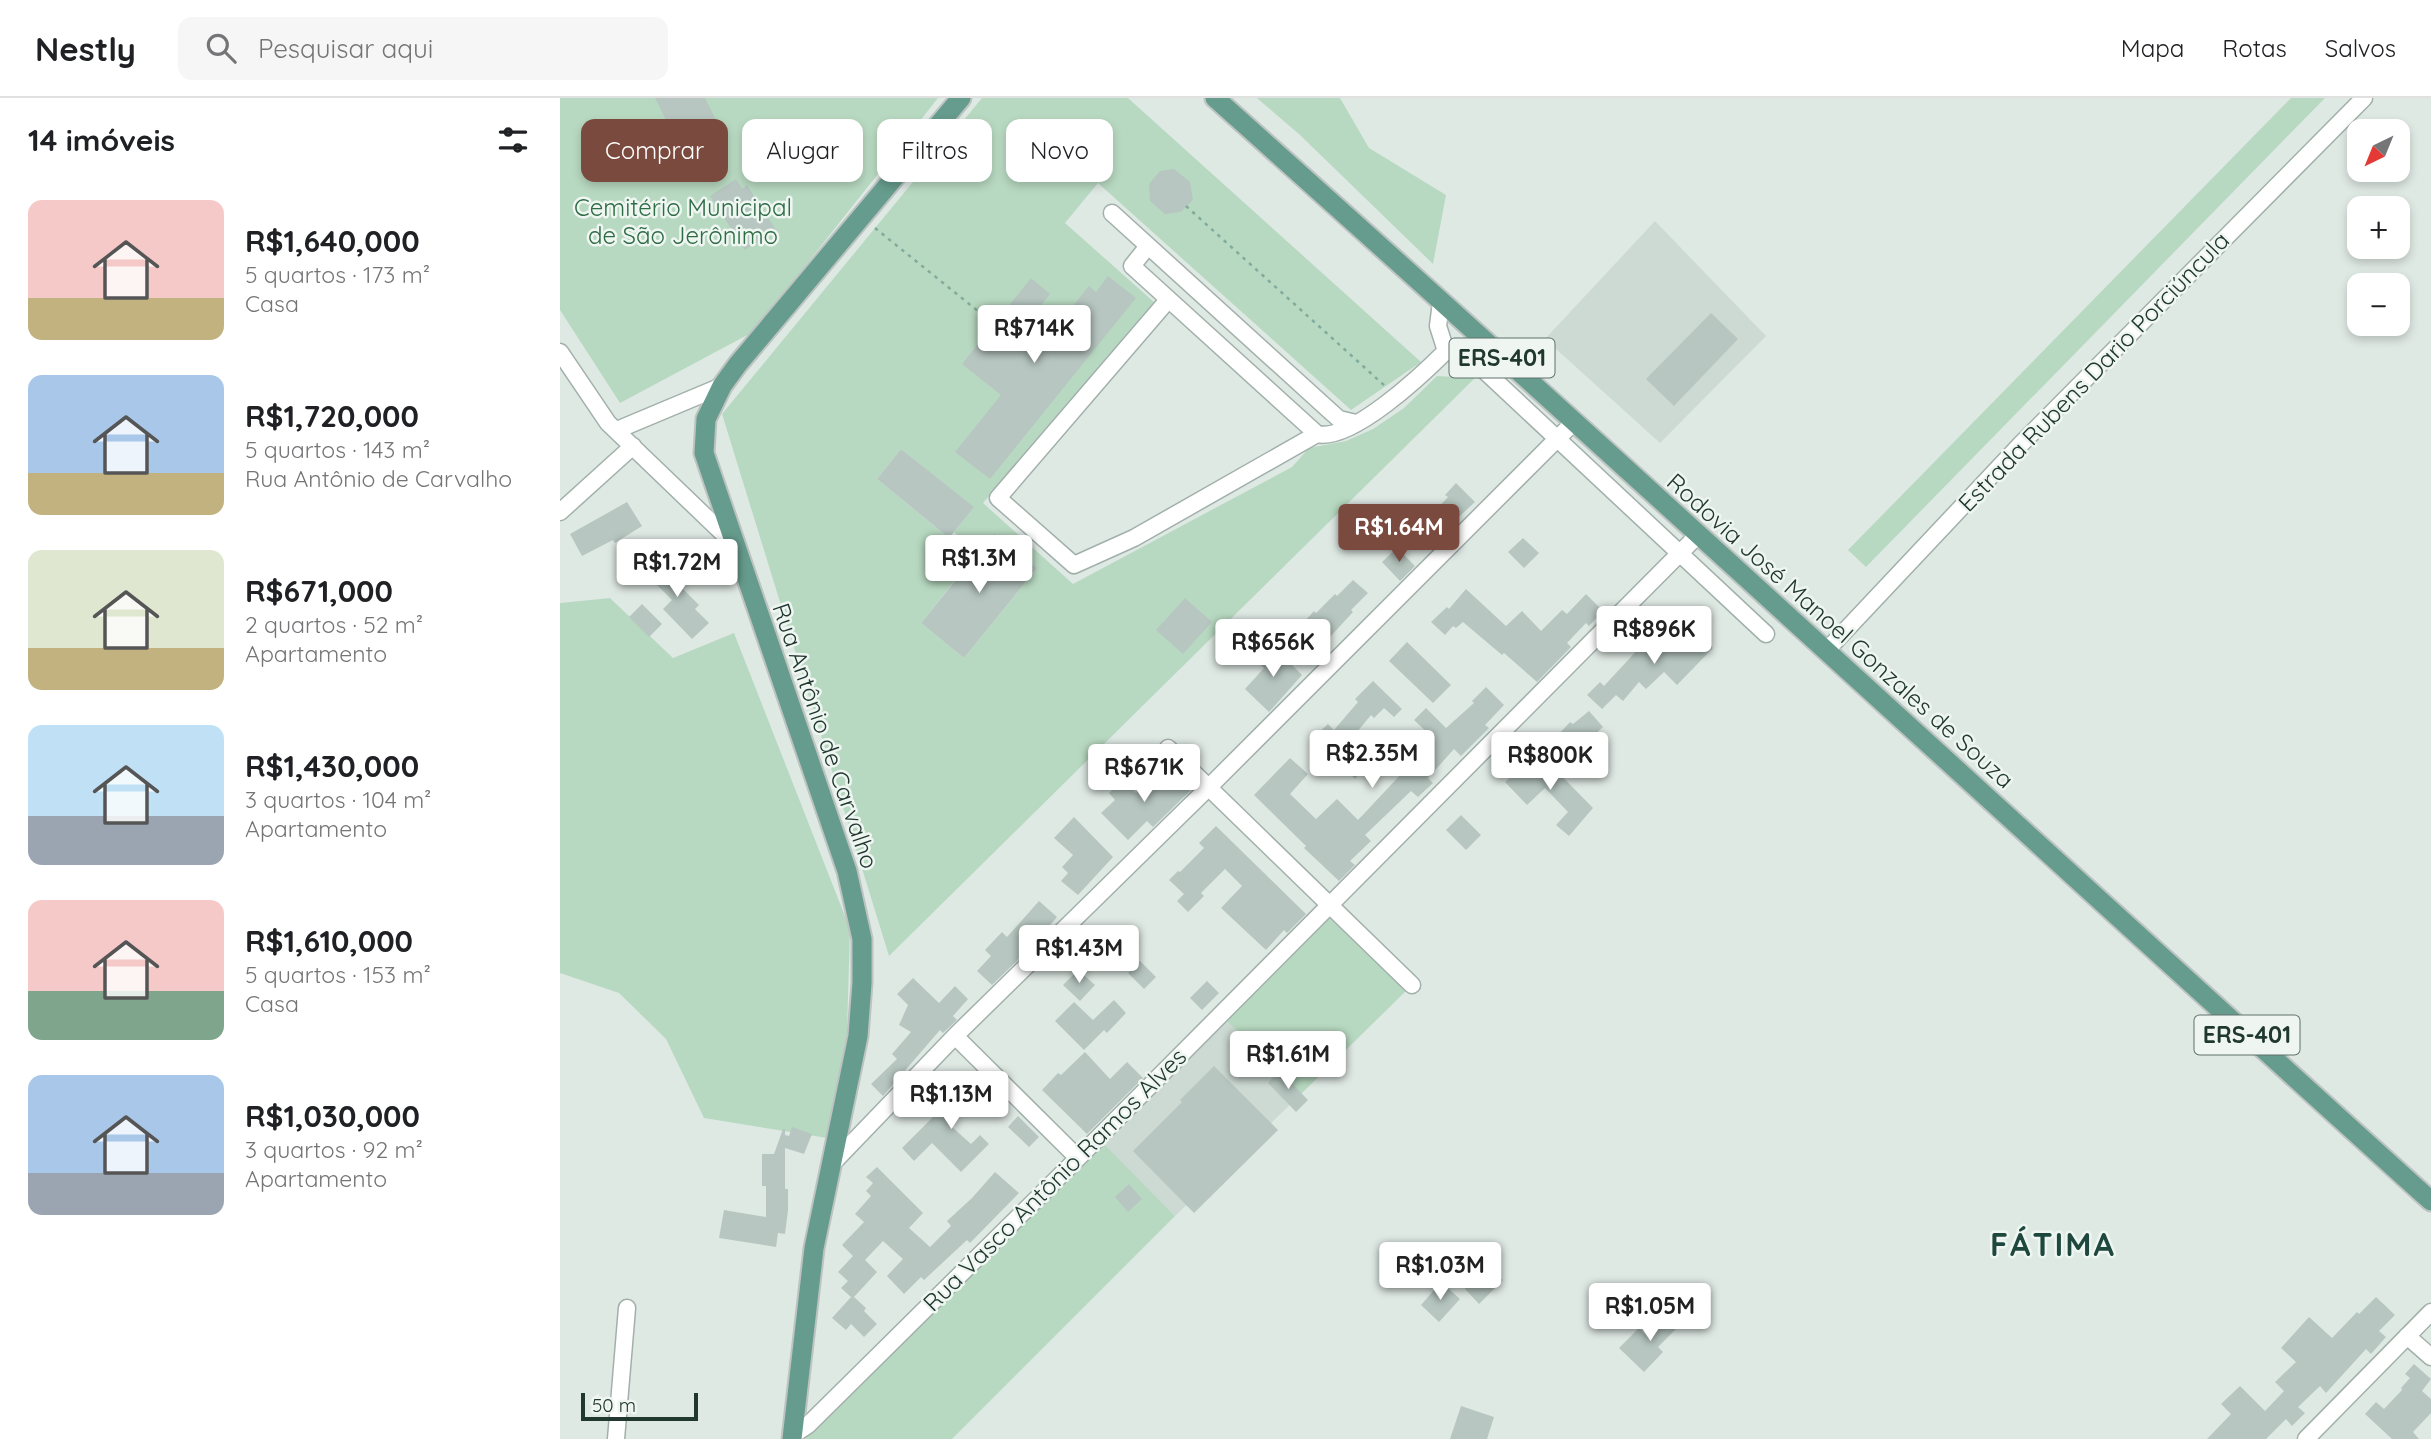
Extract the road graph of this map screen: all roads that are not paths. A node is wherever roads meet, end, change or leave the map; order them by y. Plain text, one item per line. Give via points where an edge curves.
1 (961, 98) edge
2 (1214, 98) edge
3 (2364, 98) edge
4 (1112, 214) dead end
5 (1148, 246) junction
6 (1168, 300) junction
7 (1441, 302) junction
8 (1446, 351) junction
9 (560, 352) edge
10 (1498, 354) junction
11 (1472, 359) junction
12 (722, 386) junction
13 (1574, 422) junction
14 (1356, 423) junction
15 (617, 430) junction
16 (1317, 434) junction
17 (1558, 440) junction
18 (634, 446) junction
19 (560, 512) edge
20 (1698, 535) junction
21 (734, 544) junction
22 (1680, 554) junction
23 (1766, 634) dead end
24 (1827, 650) junction
25 (1168, 748) dead end
26 (1208, 788) junction
27 (1331, 905) junction
28 (1412, 985) dead end
29 (955, 1036) junction
30 (1078, 1158) junction
31 (830, 1166) junction
32 (2431, 1201) edge
33 (627, 1308) dead end
34 (2431, 1312) edge
35 (2407, 1336) junction
36 (2431, 1357) edge
37 (792, 1437) edge
38 (616, 1439) edge
39 (2306, 1439) edge

1 - 12 main road, Rua Antônio de Carvalho
2 - 7 main road, Rodovia José Manoel Gonzales de Souza / ERS-401
3 - 24 street, Estrada Rubens Dario Porciúncula via 2020,445
4 - 5 street
5 - 6 street via 1132,266
5 - 14 street via 1339,419
6 - 16 street
6 - 16 street via 998,498 1073,565 1134,538
7 - 8 street via 1438,326
7 - 10 main road, Rodovia José Manoel Gonzales de Souza / ERS-401
8 - 11 street
8 - 14 street via 1399,394
9 - 15 street
10 - 11 street
10 - 13 main road, Rodovia José Manoel Gonzales de Souza / ERS-401
11 - 17 street
12 - 15 street
12 - 21 main road, Rua Antônio de Carvalho via 706,419 704,453
13 - 17 street
13 - 20 main road, Rodovia José Manoel Gonzales de Souza / ERS-401
14 - 16 street via 1335,435
15 - 18 street
17 - 22 street
17 - 26 street
18 - 19 street
18 - 21 street
20 - 22 street, Rua Vasco Antônio Ramos Alves
20 - 24 main road, Rodovia José Manoel Gonzales de Souza / ERS-401
21 - 31 main road, Rua Antônio de Carvalho via 843,859 862,939 858,1036
22 - 23 street
22 - 27 street, Rua Vasco Antônio Ramos Alves
24 - 32 main road, Rodovia José Manoel Gonzales de Souza / ERS-401
25 - 26 street
26 - 27 street
26 - 29 street
27 - 28 street
27 - 30 street, Rua Vasco Antônio Ramos Alves
29 - 30 street
29 - 31 street
30 - 37 street, Rua Vasco Antônio Ramos Alves
31 - 37 main road, Rua Antônio de Carvalho via 814,1248
33 - 38 street
34 - 35 street
35 - 36 street
35 - 39 street

